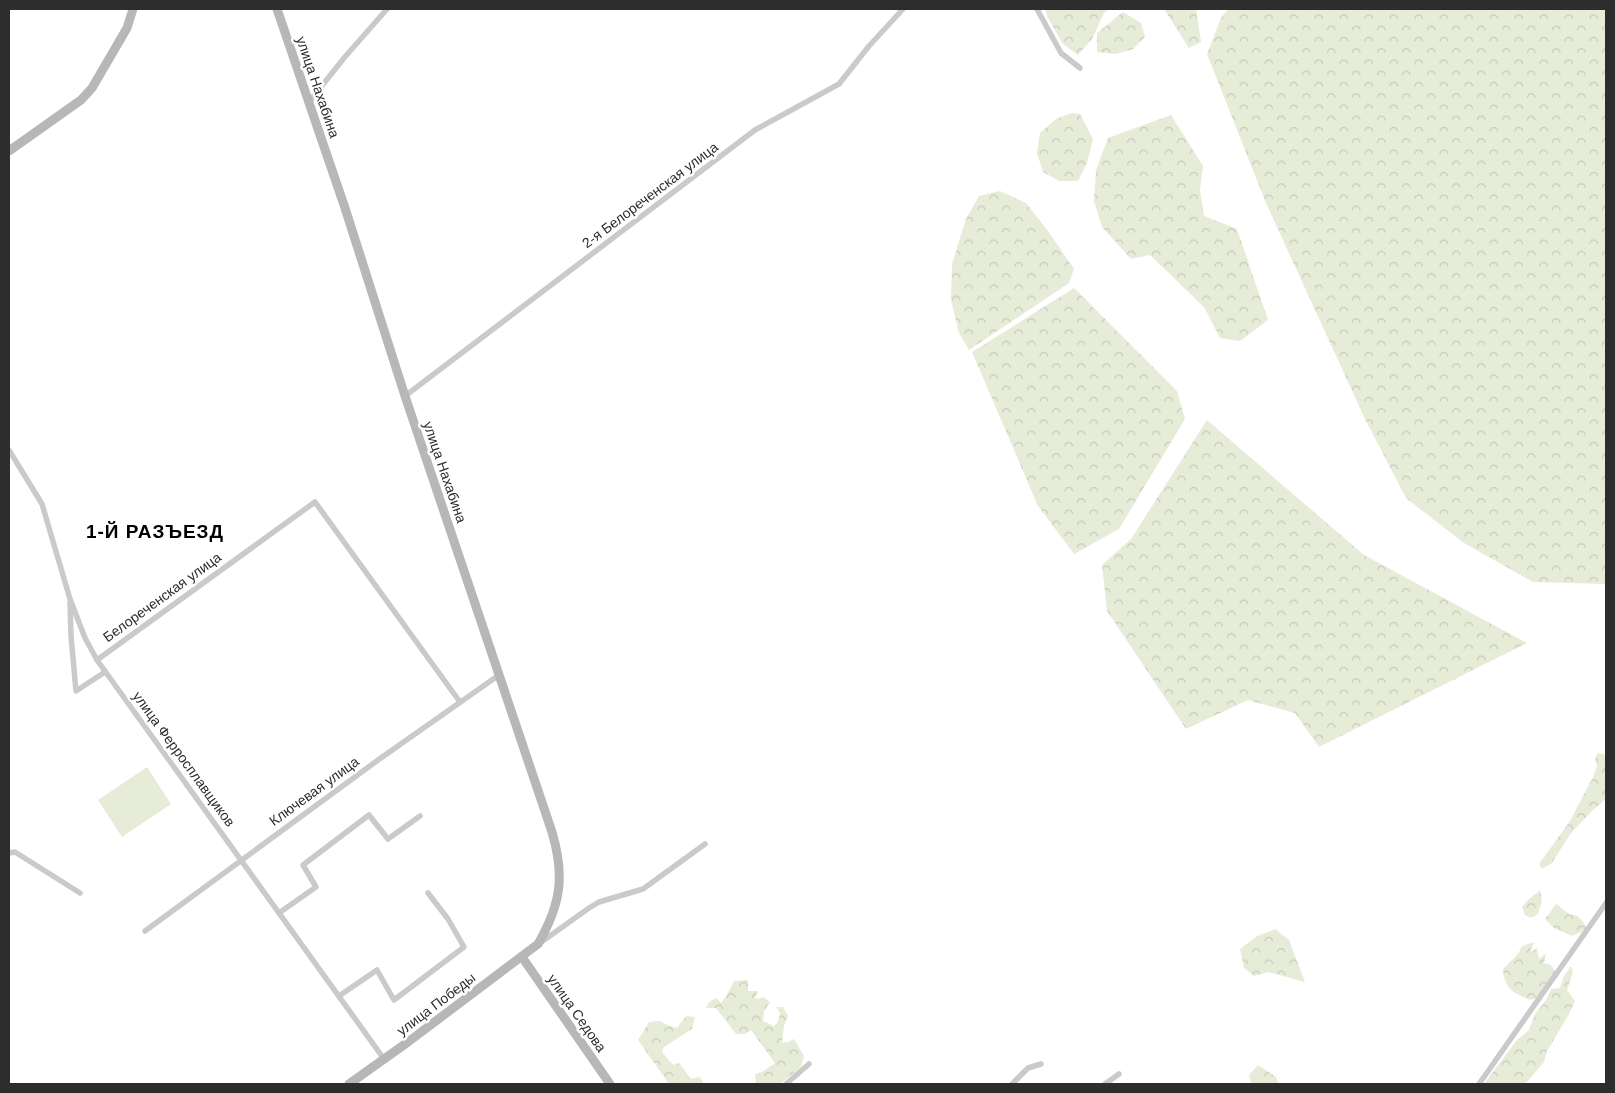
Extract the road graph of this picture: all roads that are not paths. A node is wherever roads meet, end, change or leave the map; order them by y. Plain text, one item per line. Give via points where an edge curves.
1 (133, 9) edge
2 (277, 9) edge
3 (387, 9) edge
4 (903, 9) edge
5 (1037, 9) edge
6 (1080, 68) dead end
7 (309, 102) junction
8 (9, 150) edge
9 (405, 396) junction
10 (10, 454) edge
11 (70, 598) junction
12 (97, 660) junction
13 (105, 672) junction
14 (499, 675) junction
15 (460, 702) junction
16 (420, 816) dead end
17 (706, 844) dead end
18 (9, 853) edge
19 (241, 860) junction
20 (80, 893) dead end
21 (428, 893) dead end
22 (1606, 903) edge
23 (279, 913) junction
24 (145, 931) dead end
25 (538, 944) junction
26 (522, 957) junction
27 (339, 996) junction
28 (384, 1059) junction
29 (809, 1064) dead end
30 (1041, 1064) dead end
31 (1119, 1074) dead end
32 (349, 1084) edge
33 (610, 1084) edge
34 (786, 1084) edge
35 (1012, 1084) edge
36 (1105, 1084) edge
37 (1479, 1084) edge

1 - 8 main road via 127,28 92,88 81,100
2 - 7 main road, улица Нахабина
3 - 7 street
4 - 9 street, 2-я Белореченская улица via 839,84 755,130
5 - 6 street via 1061,53
7 - 9 main road, улица Нахабина
9 - 14 main road, улица Нахабина
10 - 11 street, улица Ферросплавщиков via 42,504
11 - 12 street, улица Ферросплавщиков
11 - 13 street via 76,691
12 - 13 street, улица Ферросплавщиков
12 - 15 street, Белореченская улица via 315,502
13 - 19 street, улица Ферросплавщиков
14 - 15 street, Ключевая улица
14 - 25 main road, улица Нахабина via 558,850 558,894
15 - 19 street, Ключевая улица
16 - 23 street via 388,840 370,815 302,866 316,886
17 - 25 street via 643,889 599,902
18 - 20 street via 15,852
19 - 23 street, улица Ферросплавщиков
19 - 24 street, Ключевая улица
21 - 27 street via 464,947 394,1000 377,970
22 - 37 street
23 - 27 street, улица Ферросплавщиков
25 - 26 main road, улица Победы
26 - 28 main road, улица Победы
26 - 33 main road, улица Седова
27 - 28 street, улица Ферросплавщиков
28 - 32 main road, улица Победы
29 - 34 street
30 - 35 street via 1028,1068
31 - 36 street

